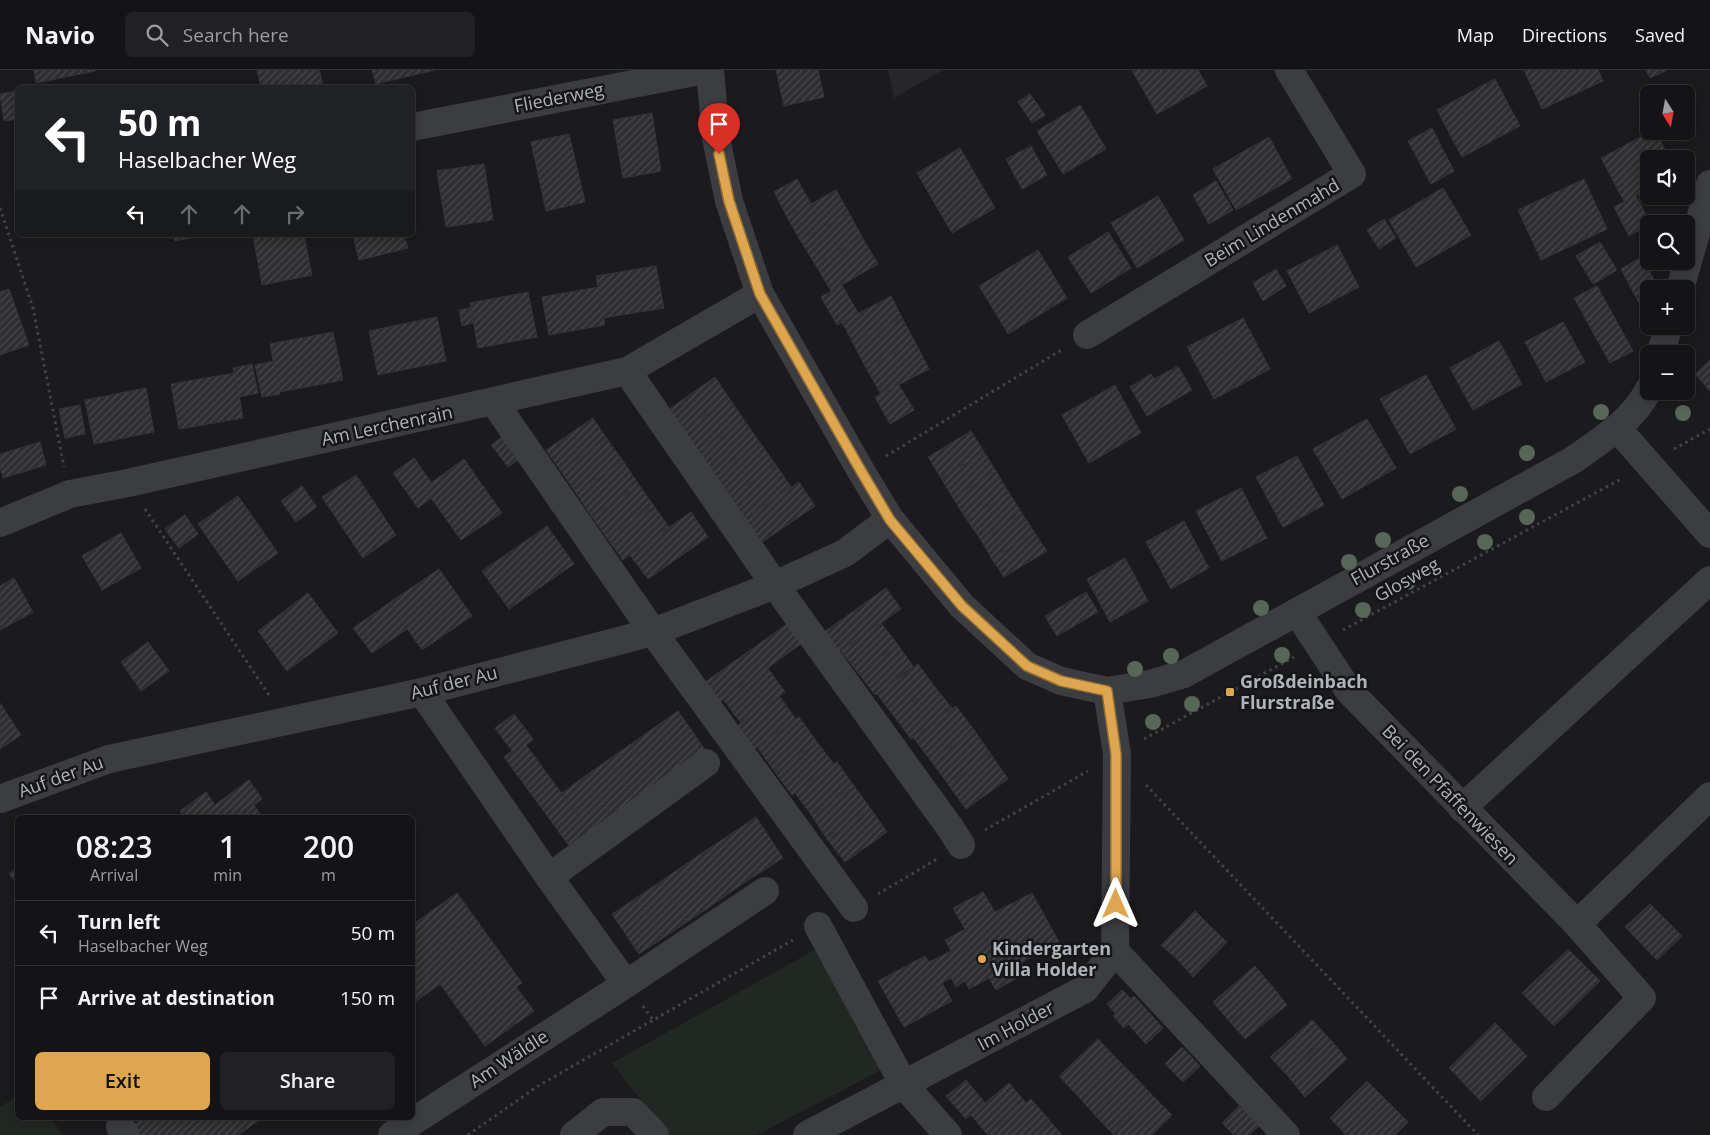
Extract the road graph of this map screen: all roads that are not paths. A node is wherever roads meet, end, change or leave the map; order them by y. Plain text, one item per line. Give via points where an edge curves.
1 (705, 70) edge
2 (710, 70) edge
3 (1289, 70) edge
4 (415, 126) edge
5 (1710, 184) edge
6 (1683, 280) edge
7 (760, 294) junction
8 (1087, 335) road end
9 (626, 372) junction
10 (1640, 400) edge
11 (494, 402) junction
12 (1617, 428) junction
13 (890, 520) junction
14 (0, 523) edge
15 (1710, 534) edge
16 (1710, 580) edge
17 (775, 585) junction
18 (1297, 612) junction
19 (653, 632) junction
20 (1107, 691) junction
21 (422, 692) junction
22 (706, 763) dead end
23 (1710, 796) edge
24 (0, 799) edge
25 (1462, 808) junction
26 (961, 845) dead end
27 (549, 877) junction
28 (765, 890) dead end
29 (854, 908) dead end
30 (1577, 924) junction
31 (818, 926) dead end
32 (1115, 951) junction
33 (626, 984) junction
34 (904, 1085) junction
35 (1546, 1097) dead end
36 (392, 1135) edge
37 (574, 1135) edge
38 (655, 1135) edge
39 (807, 1135) edge
40 (948, 1135) edge
41 (1286, 1135) edge

1 - 4 street, Fliederweg
2 - 7 street via 716,138 729,201
3 - 8 street, Beim Lindenmahd via 1352,174
5 - 6 street
7 - 9 street, Am Lerchenrain
7 - 13 street
9 - 11 street, Am Lerchenrain
9 - 17 street
10 - 12 street, Flurstraße
11 - 14 street, Am Lerchenrain via 70,494
11 - 19 street
12 - 15 street
12 - 18 street, Flurstraße via 1573,460
13 - 17 street, Auf der Au via 846,553
13 - 20 street via 962,606 1027,666 1061,681
16 - 25 street
17 - 19 street, Auf der Au
17 - 26 street
18 - 20 street, Flurstraße via 1184,674
18 - 25 street, Bei den Pfaffenwiesen via 1349,691
19 - 21 street, Auf der Au
19 - 29 street
20 - 32 street via 1116,754
21 - 24 street, Auf der Au via 109,759
21 - 27 street
22 - 27 street
23 - 30 street
25 - 30 street, Bei den Pfaffenwiesen
27 - 33 street
28 - 33 street, Am Wäldle
30 - 35 street, Bei den Pfaffenwiesen via 1642,998
31 - 34 street
32 - 34 street, Im Holder via 1085,989
32 - 41 street
33 - 36 street, Am Wäldle
34 - 39 street, Im Holder
34 - 40 street
37 - 38 street via 603,1112 633,1112

